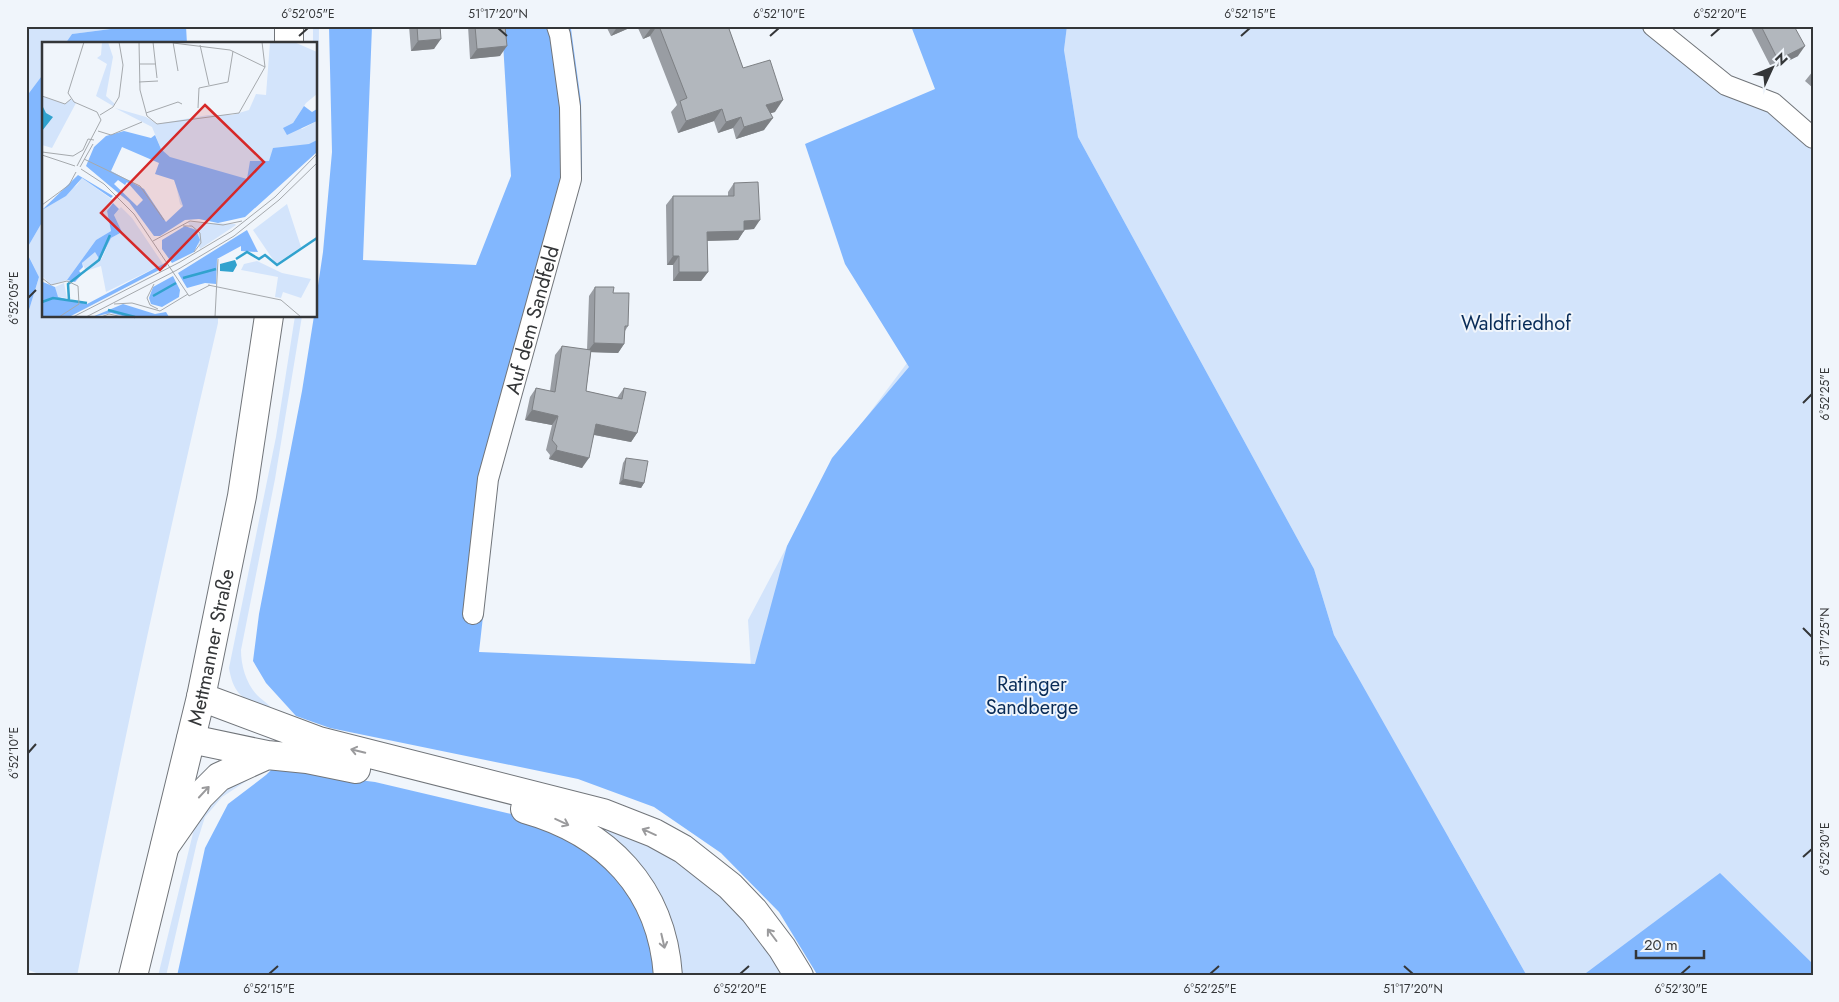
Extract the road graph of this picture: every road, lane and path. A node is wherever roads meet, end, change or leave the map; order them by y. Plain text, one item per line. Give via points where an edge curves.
1 (288, 26) edge
2 (557, 26) edge
3 (1654, 26) edge
4 (289, 42) edge
5 (1813, 138) edge
6 (268, 318) edge
7 (473, 614) dead end
8 (201, 697) junction
9 (190, 739) junction
10 (267, 755) junction
11 (165, 846) junction
12 (133, 976) edge
13 (668, 976) edge
14 (799, 976) edge

1 - 4 main road
2 - 7 street, Auf dem Sandfeld via 570,108 571,179 488,479
3 - 5 street via 1726,85 1773,104
6 - 8 main road, Mettmanner Straße via 242,496
8 - 9 main road, Mettmanner Straße
14 -> 8 main road via 754,911 730,886 683,849 654,834 603,812 319,742
9 - 10 main road
9 - 11 main road, Mettmanner Straße
11 -> 10 main road via 200,796 219,777
10 -> 13 main road via 306,759 507,804 545,814 568,825 604,847 636,880 658,921
11 - 12 main road, Mettmanner Straße

